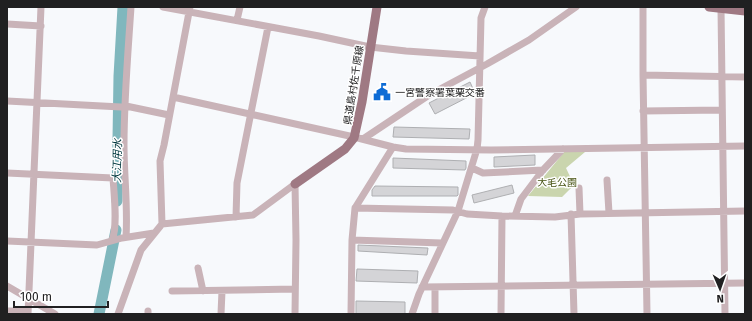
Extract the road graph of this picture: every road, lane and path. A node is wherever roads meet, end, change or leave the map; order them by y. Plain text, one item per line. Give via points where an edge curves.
1 (41, 7) edge
2 (131, 7) edge
3 (163, 7) edge
4 (240, 7) edge
5 (377, 7) edge
6 (485, 7) edge
7 (576, 7) edge
8 (643, 7) edge
9 (709, 7) edge
10 (721, 8) junction
11 (190, 9) edge
12 (745, 11) edge
13 (237, 20) junction
14 (7, 24) edge
15 (41, 26) junction
16 (268, 27) junction
17 (370, 47) junction
18 (480, 56) junction
19 (480, 68) junction
20 (643, 76) junction
21 (721, 77) junction
22 (745, 77) edge
23 (173, 97) junction
24 (7, 100) edge
25 (37, 102) junction
26 (120, 107) junction
27 (722, 110) junction
28 (643, 111) junction
29 (251, 113) junction
30 (169, 115) junction
31 (359, 138) junction
32 (745, 146) edge
33 (394, 147) junction
34 (644, 147) junction
35 (722, 147) junction
36 (477, 149) junction
37 (564, 149) junction
38 (472, 168) junction
39 (543, 170) junction
40 (7, 173) edge
41 (34, 174) junction
42 (607, 180) dead end
43 (295, 184) junction
44 (578, 188) dead end
45 (355, 208) junction
46 (723, 211) junction
47 (745, 211) edge
48 (458, 212) junction
49 (609, 213) junction
50 (645, 213) junction
51 (571, 214) junction
52 (580, 214) junction
53 (502, 216) junction
54 (515, 216) junction
55 (236, 217) junction
56 (162, 224) junction
57 (154, 233) junction
58 (124, 238) junction
59 (113, 240) junction
60 (352, 240) junction
61 (7, 241) edge
62 (32, 243) junction
63 (442, 243) junction
64 (198, 268) dead end
65 (724, 283) junction
66 (745, 283) edge
67 (646, 284) junction
68 (574, 285) junction
69 (7, 286) edge
70 (502, 286) junction
71 (422, 287) junction
72 (435, 287) junction
73 (295, 289) junction
74 (203, 290) junction
75 (172, 291) dead end
76 (222, 291) junction
77 (29, 300) junction
78 (7, 310) edge
79 (28, 312) edge
80 (55, 314) edge
81 (118, 314) edge
82 (221, 314) edge
83 (295, 314) edge
84 (351, 314) edge
85 (412, 314) edge
86 (435, 314) edge
87 (502, 314) edge
88 (574, 314) edge
89 (647, 314) edge
90 (725, 314) edge

1 - 15 street
2 - 26 street
3 - 11 street
4 - 13 street
5 - 17 main road, 県道島村佐千原線
6 - 18 street via 481,18
7 - 19 street via 529,40
8 - 20 street
9 - 10 main road
10 - 12 main road
10 - 21 street
11 - 13 street
11 - 23 street
13 - 16 street
14 - 15 street
15 - 25 street
16 - 17 street
16 - 29 street
17 - 18 street
17 - 31 main road, 県道島村佐千原線 via 358,122
18 - 19 street
19 - 31 street via 429,95
19 - 36 street
20 - 21 street
20 - 28 street
21 - 22 street
21 - 27 street
23 - 29 street
23 - 30 street
24 - 25 street
25 - 26 street
25 - 41 street
26 - 30 street
26 - 58 street via 127,213
27 - 28 street
27 - 35 street
28 - 34 street
29 - 31 street
29 - 55 street via 237,183
30 - 56 street via 160,160
31 - 33 street
31 - 43 main road, 県道島村佐千原線
32 - 35 street
33 - 36 street
33 - 45 street
34 - 35 street
34 - 37 street
34 - 50 street
35 - 46 street
36 - 37 street
36 - 38 street
37 - 39 street
38 - 39 street via 482,173
38 - 48 street
39 - 54 street via 521,199
40 - 41 street
41 - 59 street via 113,178
41 - 62 street
42 - 49 street
43 - 55 street via 253,215
43 - 73 street
44 - 52 street
45 - 48 street
45 - 60 street
46 - 47 street
46 - 50 street
46 - 65 street
48 - 53 street
48 - 63 street
49 - 50 street
49 - 52 street
50 - 67 street
51 - 52 street
51 - 54 street via 555,217
51 - 68 street
53 - 54 street
53 - 70 street
55 - 56 street
56 - 57 street
57 - 58 street
57 - 81 street via 141,250
58 - 59 street
59 - 62 street via 97,245
60 - 63 street
60 - 84 street
61 - 62 street
62 - 77 street
63 - 71 street
64 - 74 street
65 - 66 street
65 - 67 street
65 - 90 street
67 - 68 street
67 - 89 street
68 - 70 street
68 - 88 street
69 - 77 street
70 - 72 street
70 - 87 street
71 - 72 street
71 - 85 street
72 - 86 street
73 - 76 street
73 - 83 street
74 - 75 street
74 - 76 street
76 - 82 street
77 - 79 street
77 - 80 street
78 - 79 street

